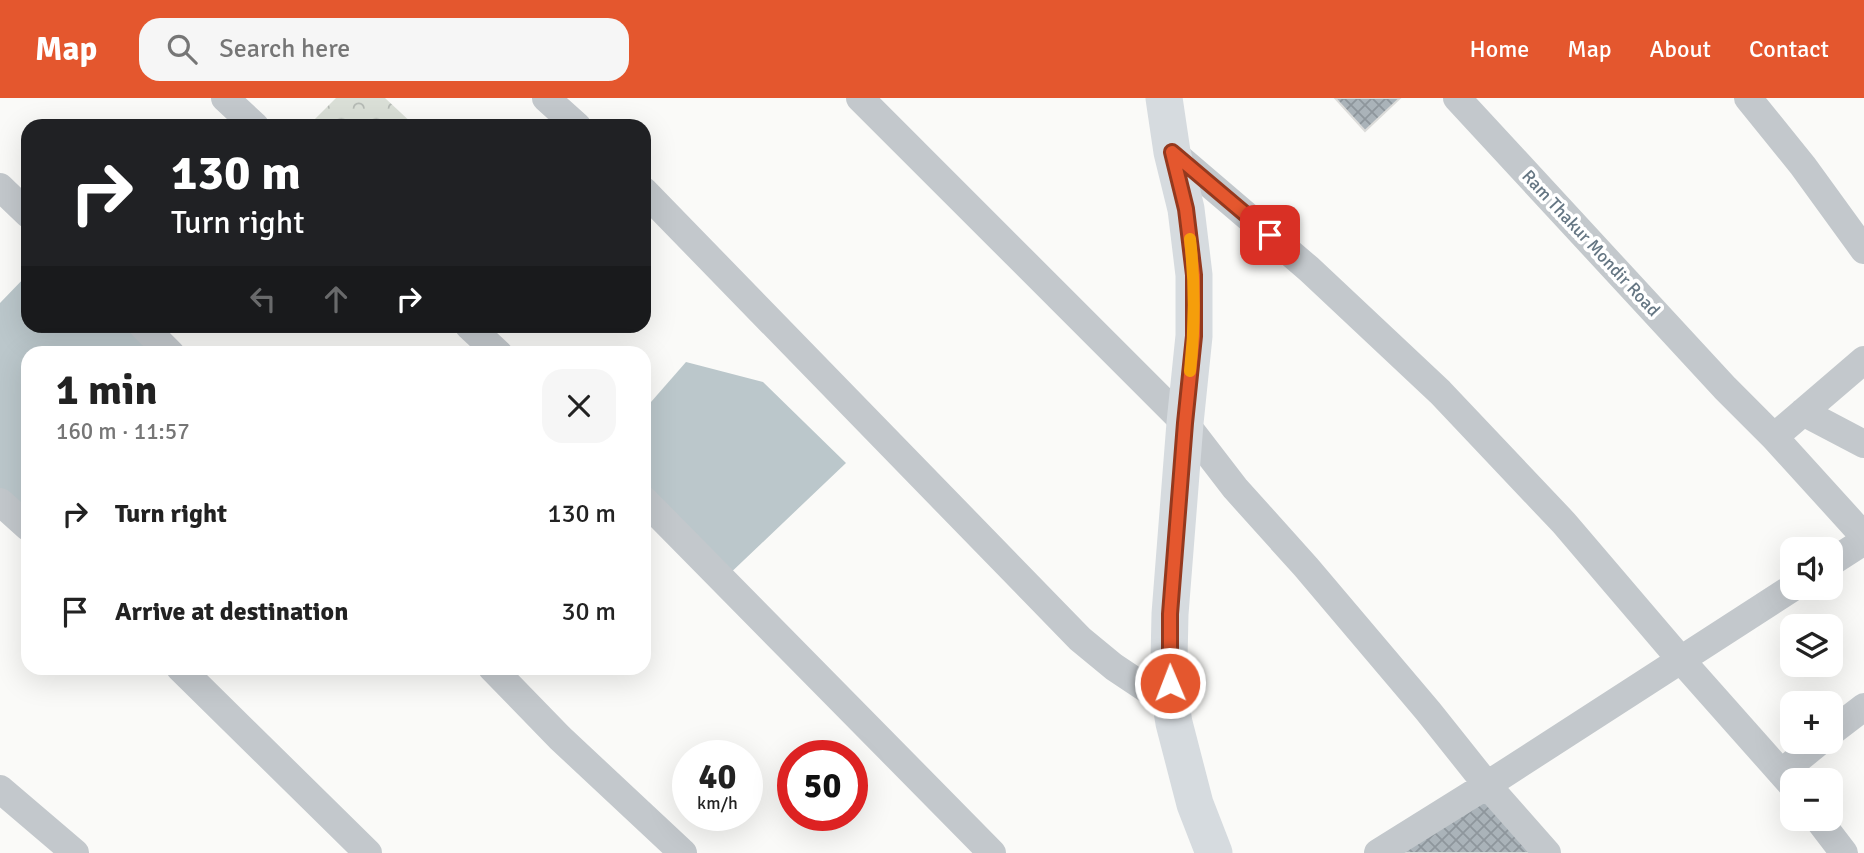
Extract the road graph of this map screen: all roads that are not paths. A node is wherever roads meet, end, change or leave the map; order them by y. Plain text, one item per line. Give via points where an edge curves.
1 (225, 98) edge
2 (546, 98) edge
3 (860, 98) edge
4 (1164, 98) edge
5 (1457, 98) edge
6 (1748, 98) edge
7 (248, 119) edge
8 (569, 119) edge
9 (1172, 152) junction
10 (0, 187) edge
11 (651, 198) edge
12 (21, 207) edge
13 (1864, 250) edge
14 (150, 333) edge
15 (476, 333) edge
16 (163, 346) edge
17 (490, 346) edge
18 (1864, 360) edge
19 (1803, 412) junction
20 (1185, 423) junction
21 (1774, 437) junction
22 (1864, 444) edge
23 (0, 502) edge
24 (651, 507) edge
25 (21, 521) edge
26 (1864, 536) edge
27 (1864, 541) edge
28 (1843, 555) edge
29 (1780, 596) edge
30 (1681, 660) junction
31 (187, 675) edge
32 (499, 675) edge
33 (1171, 705) junction
34 (1864, 707) edge
35 (1843, 723) edge
36 (1808, 754) edge
37 (1796, 768) edge
38 (1780, 770) edge
39 (1488, 785) junction
40 (0, 789) edge
41 (1827, 831) edge
42 (1203, 846) edge
43 (75, 853) edge
44 (368, 853) edge
45 (683, 853) edge
46 (992, 853) edge
47 (1378, 853) edge
48 (1547, 853) edge
49 (1844, 853) edge

1 - 7 street
2 - 8 street
3 - 20 street
4 - 9 main road
5 - 21 street, Ram Thakur Mondir Road
6 - 13 street
9 - 20 main road via 1186,209 1194,275 1194,336
9 - 30 street via 1309,269 1440,392 1564,523
10 - 12 street
11 - 33 street via 1080,639
14 - 16 street
15 - 17 street
18 - 19 street
19 - 21 street
19 - 22 street
20 - 33 main road via 1170,614
20 - 39 street
21 - 26 street, Ram Thakur Mondir Road
23 - 25 street
24 - 46 street
27 - 28 street
29 - 30 street
30 - 38 street
30 - 39 street
31 - 44 street
32 - 45 street
33 - 42 main road
34 - 35 street
36 - 37 street
39 - 47 street
39 - 48 street
40 - 43 street
41 - 49 street

